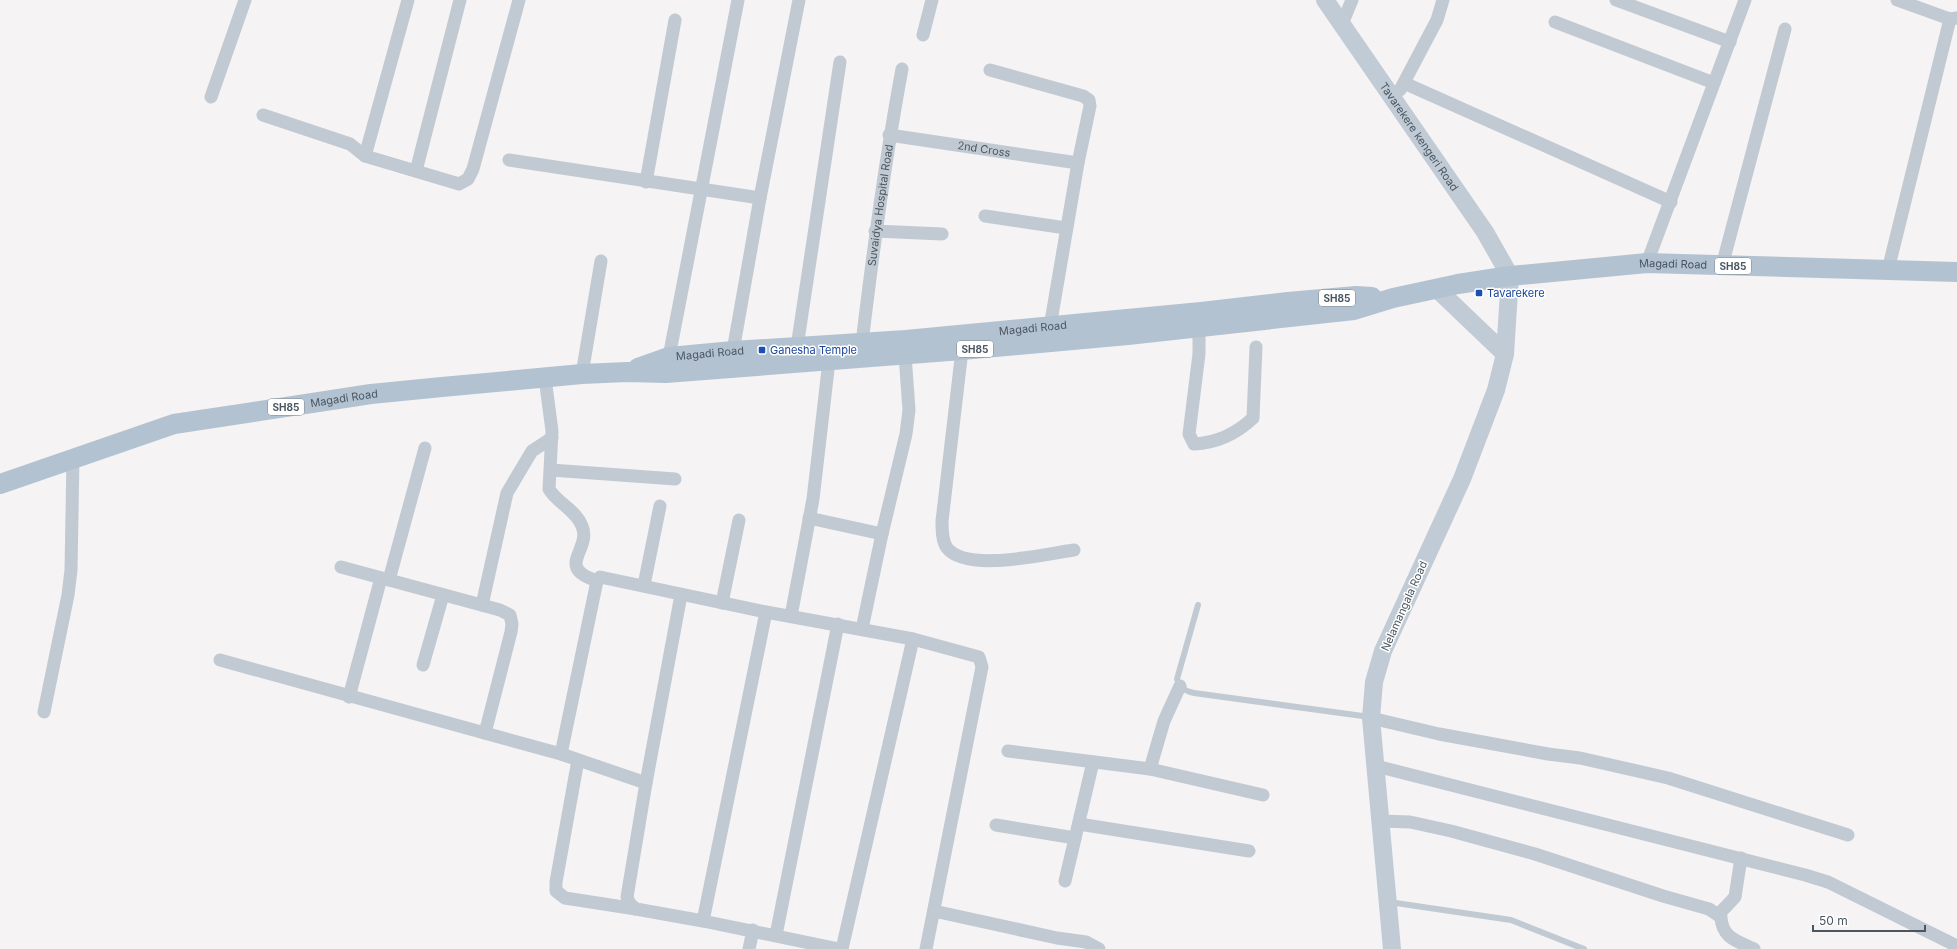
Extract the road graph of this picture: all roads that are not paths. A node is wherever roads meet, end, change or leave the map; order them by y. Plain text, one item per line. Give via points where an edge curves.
1 (245, 0) edge
2 (408, 0) edge
3 (460, 0) edge
4 (519, 0) edge
5 (738, 0) edge
6 (799, 0) edge
7 (932, 0) edge
8 (1325, 0) edge
9 (1352, 0) edge
10 (1443, 0) edge
11 (1616, 0) edge
12 (1745, 0) edge
13 (1897, 0) edge
14 (1954, 18) edge
15 (674, 20) dead end
16 (1555, 22) dead end
17 (1342, 24) junction
18 (1785, 29) dead end
19 (923, 35) dead end
20 (1730, 42) junction
21 (840, 62) dead end
22 (902, 69) dead end
23 (990, 70) dead end
24 (1714, 83) junction
25 (1404, 84) junction
26 (211, 97) dead end
27 (1395, 101) junction
28 (263, 115) dead end
29 (889, 135) junction
30 (365, 156) junction
31 (509, 160) dead end
32 (1078, 163) junction
33 (416, 171) junction
34 (646, 182) junction
35 (701, 190) junction
36 (760, 198) junction
37 (1671, 202) junction
38 (985, 216) dead end
39 (1066, 228) junction
40 (875, 231) junction
41 (942, 234) dead end
42 (601, 261) dead end
43 (1647, 263) junction
44 (1722, 266) junction
45 (1888, 270) junction
46 (1957, 272) edge
47 (1510, 276) junction
48 (1438, 288) junction
49 (1282, 311) junction
50 (1050, 327) junction
51 (1200, 327) junction
52 (862, 343) junction
53 (797, 347) junction
54 (1256, 347) dead end
55 (962, 350) junction
56 (733, 351) junction
57 (1505, 354) junction
58 (905, 355) junction
59 (669, 357) junction
60 (829, 361) junction
61 (627, 372) junction
62 (582, 374) junction
63 (545, 378) junction
64 (552, 438) junction
65 (425, 448) dead end
66 (73, 457) junction
67 (551, 470) junction
68 (675, 479) dead end
69 (0, 484) edge
70 (660, 506) dead end
71 (809, 518) junction
72 (739, 520) dead end
73 (882, 534) junction
74 (1074, 550) dead end
75 (341, 567) dead end
76 (385, 579) junction
77 (597, 581) junction
78 (644, 585) junction
79 (443, 595) junction
80 (681, 595) junction
81 (722, 603) junction
82 (482, 605) junction
83 (1198, 605) dead end
84 (766, 612) junction
85 (791, 616) junction
86 (838, 624) junction
87 (862, 628) junction
88 (913, 639) junction
89 (220, 660) dead end
90 (423, 665) dead end
91 (1180, 686) junction
92 (349, 697) junction
93 (44, 712) dead end
94 (1371, 718) junction
95 (485, 733) junction
96 (1008, 751) dead end
97 (561, 754) junction
98 (578, 760) junction
99 (1093, 762) junction
100 (1376, 766) junction
101 (1150, 769) junction
102 (646, 783) junction
103 (1263, 796) dead end
104 (1381, 821) junction
105 (1079, 824) junction
106 (996, 825) dead end
107 (1848, 835) dead end
108 (1075, 838) junction
109 (1249, 851) dead end
110 (1740, 858) junction
111 (1065, 881) dead end
112 (1388, 902) junction
113 (636, 909) junction
114 (934, 911) junction
115 (1718, 915) junction
116 (703, 921) junction
117 (753, 930) junction
118 (776, 935) junction
119 (1957, 946) edge
120 (749, 949) edge
121 (841, 949) edge
122 (926, 949) edge
123 (1099, 949) edge
124 (1392, 949) edge
125 (1584, 949) edge
126 (1754, 949) edge

1 - 26 street
2 - 30 street
3 - 33 street
4 - 33 street via 473,169 468,179 459,184
5 - 35 street
6 - 36 street
7 - 19 street
8 - 17 main road, Tavarekere kengeri Road
9 - 17 street
10 - 25 street via 1437,20
11 - 20 street
12 - 20 street
13 - 14 street
14 - 45 street
15 - 34 street
16 - 24 street
17 - 27 main road, Tavarekere kengeri Road
18 - 44 street
20 - 24 street
21 - 53 street
22 - 29 street, Suvaidya Hospital Road
23 - 32 street via 1083,96 1089,100 1090,106
24 - 37 street
25 - 27 street
25 - 37 street
27 - 47 main road, Tavarekere kengeri Road via 1486,232
28 - 30 street via 350,144
29 - 32 street, 2nd Cross
29 - 40 street, Suvaidya Hospital Road
30 - 33 street
31 - 34 street
32 - 39 street
34 - 35 street
35 - 36 street
35 - 59 street
36 - 56 street
37 - 43 street
38 - 39 street
39 - 50 street
40 - 41 street
40 - 52 street, Suvaidya Hospital Road
42 - 62 street
43 - 44 main road, Magadi Road / SH85
43 - 47 main road, Magadi Road / SH85
44 - 45 main road, Magadi Road / SH85
45 - 46 main road, Magadi Road / SH85
47 - 48 main road, Magadi Road / SH85
47 - 57 main road, Nelamangala Road
48 - 49 main road, Magadi Road / SH85 via 1393,298 1356,296
48 - 57 main road
49 - 50 main road, Magadi Road / SH85
49 - 51 main road, Magadi Road / SH85
50 - 52 main road, Magadi Road / SH85
51 - 54 street via 1189,434 1194,444 1209,444 1241,430 1253,418
51 - 55 main road, Magadi Road / SH85
52 - 53 main road, Magadi Road / SH85
53 - 56 main road, Magadi Road / SH85
55 - 58 main road, Magadi Road / SH85
55 - 74 street via 942,521 942,535 947,548 960,557 977,561 999,561
56 - 59 main road, Magadi Road / SH85
57 - 94 main road, Nelamangala Road via 1496,390 1462,480 1383,650 1374,682
58 - 60 main road, Magadi Road / SH85
58 - 73 street via 909,410 906,434
59 - 61 main road, Magadi Road / SH85
60 - 61 main road, Magadi Road / SH85 via 666,373
60 - 71 street
61 - 62 main road, Magadi Road / SH85
62 - 63 main road, Magadi Road / SH85
63 - 64 street
63 - 66 main road, Magadi Road / SH85 via 371,394 174,424
64 - 67 street
64 - 82 street via 532,452 506,493
65 - 76 street
66 - 69 main road, Magadi Road / SH85
66 - 93 street via 71,570
67 - 68 street
67 - 77 street via 549,489 552,495 576,516 582,526 584,534 577,569 581,575
70 - 78 street
71 - 73 street
71 - 85 street
72 - 81 street
73 - 87 street
75 - 76 street
76 - 79 street
76 - 92 street
77 - 78 street via 603,577
77 - 97 street
78 - 80 street
79 - 82 street
79 - 90 street
80 - 81 street
80 - 102 street
81 - 84 street
82 - 95 street via 507,612 512,624
83 - 91 lane via 1177,679
84 - 85 street
84 - 116 street
85 - 86 street
86 - 87 street
86 - 118 street
87 - 88 street
88 - 114 street via 973,654 981,661
88 - 121 street
89 - 92 street
91 - 94 lane via 1194,693
91 - 101 street via 1164,720
92 - 95 street
94 - 100 main road, Nelamangala Road
94 - 107 street via 1439,734 1594,760 1668,778
95 - 97 street
96 - 99 street
97 - 98 street
98 - 102 street
98 - 113 street via 556,891 565,898
99 - 101 street
99 - 105 street
100 - 104 main road, Nelamangala Road
100 - 110 street
101 - 103 street
102 - 113 street via 627,897
104 - 112 main road, Nelamangala Road
104 - 115 street via 1417,824 1512,848 1709,909
105 - 108 street
105 - 109 street
106 - 108 street
108 - 111 street
110 - 115 street via 1735,897
110 - 119 street via 1828,882
112 - 124 main road, Nelamangala Road
112 - 125 lane via 1511,920
113 - 116 street
114 - 122 street
114 - 123 street via 1086,942
115 - 126 street via 1721,917 1722,928 1731,938
116 - 117 street
117 - 118 street
117 - 120 street
118 - 121 street

